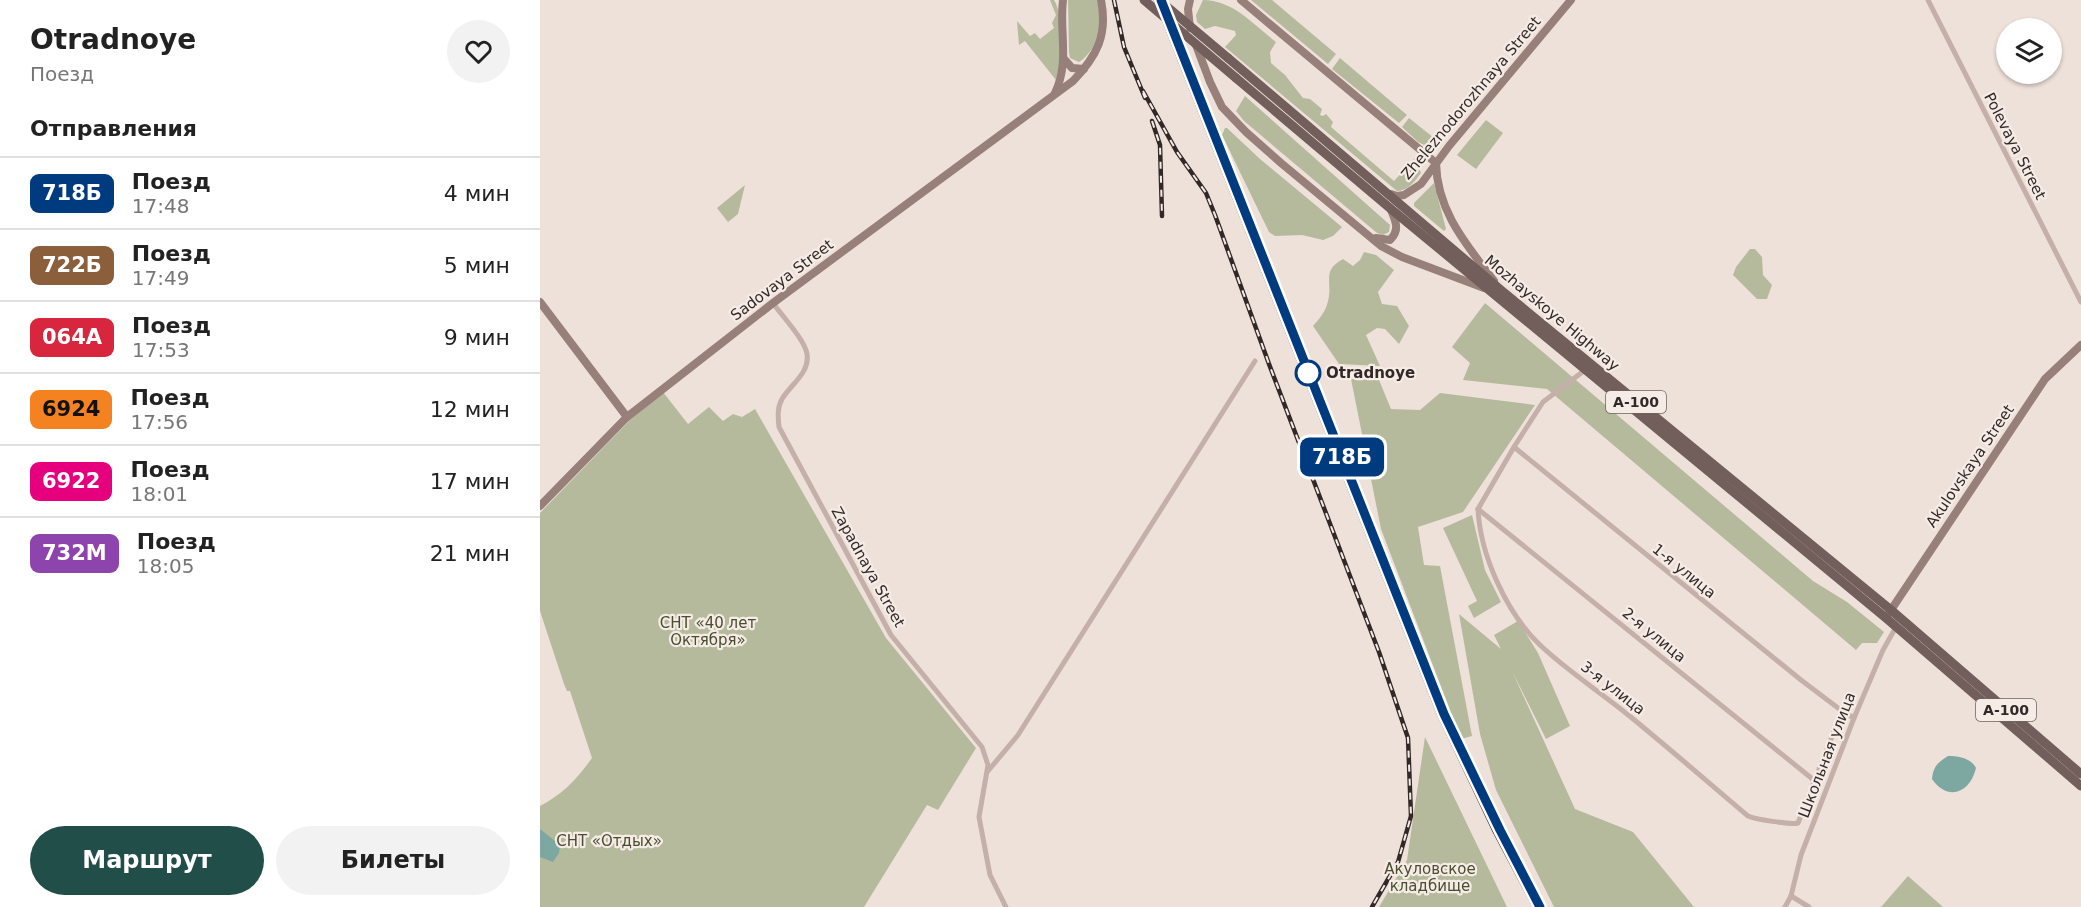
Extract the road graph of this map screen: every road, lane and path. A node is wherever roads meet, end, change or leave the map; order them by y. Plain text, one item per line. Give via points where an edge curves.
1 (1057, 0) edge
2 (1101, 0) edge
3 (1144, 0) edge
4 (1158, 0) edge
5 (1190, 0) edge
6 (1240, 0) edge
7 (1571, 0) edge
8 (1928, 0) edge
9 (1062, 4) edge
10 (1065, 59) junction
11 (1084, 69) junction
12 (1054, 93) junction
13 (1436, 163) junction
14 (1383, 191) junction
15 (1391, 209) junction
16 (1367, 234) junction
17 (1489, 290) junction
18 (1502, 291) junction
19 (540, 302) edge
20 (2081, 302) edge
21 (772, 303) junction
22 (2081, 345) edge
23 (1255, 361) dead end
24 (1585, 370) junction
25 (627, 417) junction
26 (1514, 447) junction
27 (540, 506) edge
28 (1478, 509) junction
29 (1888, 614) junction
30 (1899, 629) junction
31 (1842, 711) junction
32 (1854, 718) junction
33 (987, 772) junction
34 (2081, 774) edge
35 (1815, 781) junction
36 (2081, 786) edge
37 (1791, 896) junction
38 (1006, 907) edge
39 (1785, 907) edge
40 (1809, 907) edge

1 - 9 street
2 - 11 street via 1103,30
3 - 15 main road, Mozhayskoye Highway / А-100, bridge
4 - 14 main road, Mozhayskoye Highway / А-100, bridge
5 - 16 street via 1191,33 1222,107 1263,148
6 - 13 street
7 - 13 street, Zheleznodorozhnaya Street
8 - 20 street, Polevaya Street
9 - 10 street
10 - 11 street via 1072,68
10 - 12 street
11 - 12 street, Sadovaya Street
12 - 21 street, Sadovaya Street
13 - 14 street, Zheleznodorozhnaya Street via 1413,191 1397,196
13 - 18 street via 1443,206 1456,232
14 - 18 main road, Mozhayskoye Highway / А-100
15 - 16 street via 1396,235 1382,240
15 - 17 main road, Mozhayskoye Highway / А-100
16 - 17 street via 1402,258
17 - 24 main road, Mozhayskoye Highway / А-100
18 - 29 main road, Mozhayskoye Highway / А-100
19 - 25 street
21 - 25 street, Sadovaya Street
21 - 33 street, Zapadnaya Street via 807,354 806,369 782,399 779,427 891,635 982,747
22 - 29 street, Akulovskaya Street via 2045,379
23 - 33 street via 1018,735
24 - 26 street via 1543,402
24 - 29 main road, Mozhayskoye Highway / А-100
25 - 27 street, Sadovaya Street
26 - 28 street
26 - 31 street, 1-я улица
28 - 35 street, 2-я улица
28 - 35 street, 3-я улица via 1491,571 1512,609 1541,646 1748,816 1798,823
29 - 30 main road, Mozhayskoye Highway / А-100
29 - 34 main road, Mozhayskoye Highway / А-100
30 - 32 street, Школьная улица via 1882,650
30 - 36 main road, А-100
31 - 32 street, 1-я улица
31 - 35 street
32 - 37 street, Школьная улица via 1801,855
33 - 38 street, Zapadnaya Street via 979,817 986,862
37 - 39 street, Школьная улица
37 - 40 street

